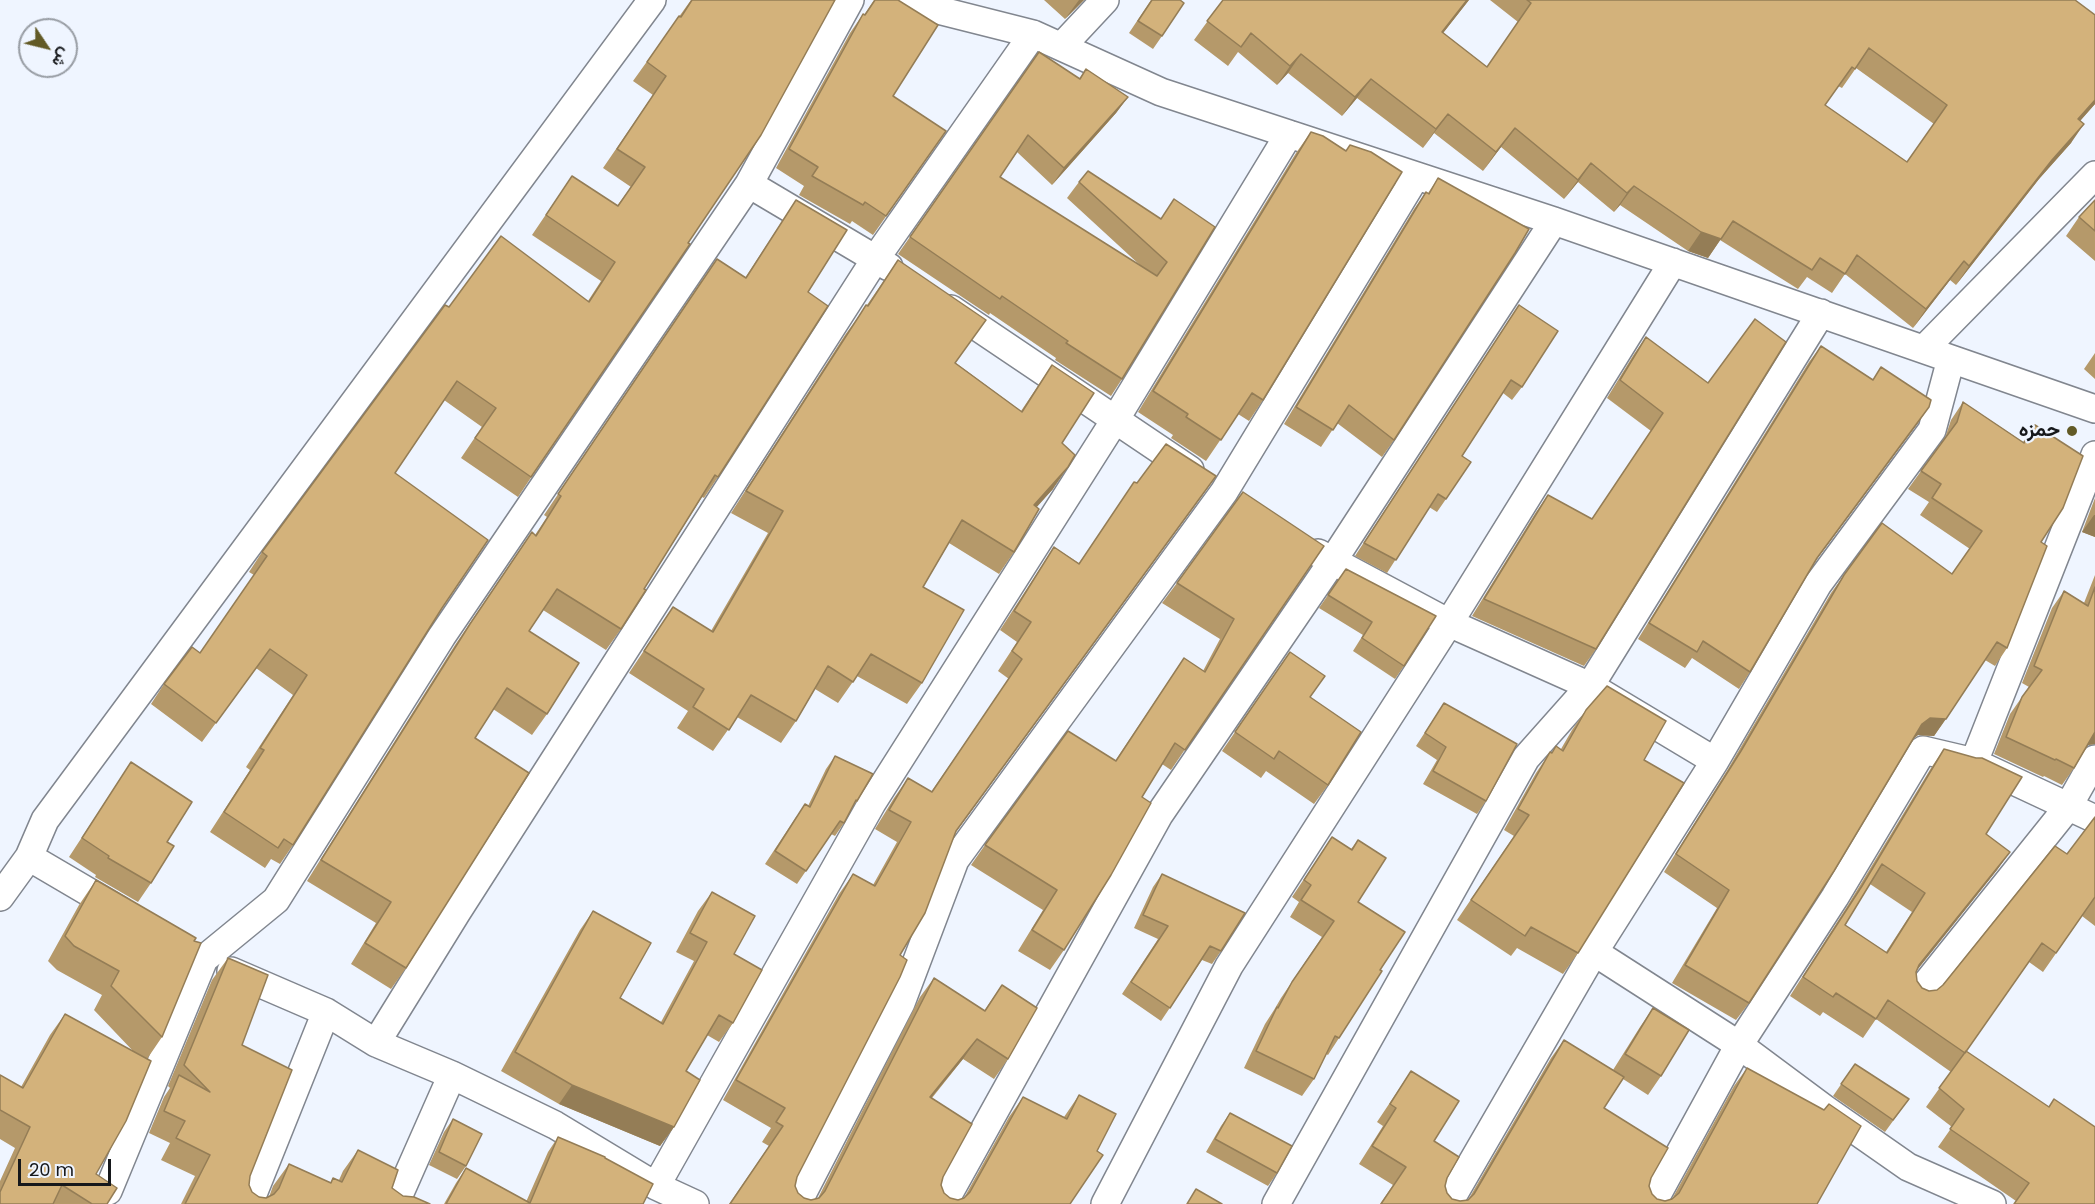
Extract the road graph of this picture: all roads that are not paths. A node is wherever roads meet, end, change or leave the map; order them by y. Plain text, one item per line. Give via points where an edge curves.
1 (652, 0) edge
2 (850, 0) edge
3 (898, 0) edge
4 (1105, 0) edge
5 (1033, 34) junction
6 (1062, 46) junction
7 (1289, 134) junction
8 (2095, 174) edge
9 (1416, 176) junction
10 (749, 184) junction
11 (1554, 221) junction
12 (876, 258) junction
13 (1673, 262) junction
14 (905, 278) edge
15 (934, 298) edge
16 (1821, 313) junction
17 (1924, 350) junction
18 (1951, 359) junction
19 (2095, 409) edge
20 (1115, 420) junction
21 (2095, 455) edge
22 (1234, 499) junction
23 (1293, 537) edge
24 (1332, 562) junction
25 (1449, 624) junction
26 (1590, 686) junction
27 (1985, 732) junction
28 (1923, 750) junction
29 (2095, 759) edge
30 (1715, 761) junction
31 (1974, 762) junction
32 (2068, 807) junction
33 (2095, 819) edge
34 (29, 857) junction
35 (0, 897) edge
36 (142, 923) edge
37 (1594, 952) junction
38 (194, 953) junction
39 (1918, 994) edge
40 (326, 1012) junction
41 (376, 1043) junction
42 (1739, 1045) junction
43 (452, 1075) junction
44 (656, 1186) junction
45 (108, 1191) edge
46 (693, 1203) edge
47 (249, 1204) edge
48 (395, 1204) edge
49 (797, 1204) edge
50 (944, 1204) edge
51 (1105, 1204) edge
52 (1276, 1204) edge
53 (1448, 1204) edge
54 (1652, 1204) edge
55 (1992, 1204) edge

1 - 34 street via 45,820
2 - 10 street
3 - 5 street
4 - 6 street
5 - 6 street
5 - 12 street
6 - 7 street via 1161,92
7 - 9 street
7 - 20 street
8 - 17 street
9 - 11 street
9 - 22 street
10 - 12 street
10 - 38 street via 442,636 276,900
11 - 13 street
11 - 24 street
12 - 14 street
12 - 41 street
13 - 16 street
13 - 25 street
15 - 20 street
16 - 17 street
16 - 26 street
17 - 18 street
18 - 19 street
18 - 30 street via 1932,430 1818,584
20 - 22 street
20 - 44 street via 872,803
21 - 27 street
22 - 49 street via 955,860 900,1003
23 - 24 street
24 - 25 street
24 - 50 street via 1159,815
25 - 26 street
25 - 51 street via 1229,966
26 - 30 street
26 - 52 street via 1526,758
27 - 28 street
27 - 31 street
28 - 31 street
28 - 42 street via 1835,897
29 - 32 street
30 - 37 street
31 - 32 street
32 - 33 street
32 - 39 street
34 - 35 street
34 - 36 street
37 - 42 street
37 - 53 street
38 - 40 street
38 - 45 street
40 - 41 street
40 - 47 street
41 - 43 street
42 - 54 street
42 - 55 street via 1908,1167
43 - 44 street via 555,1125
43 - 48 street
44 - 46 street

